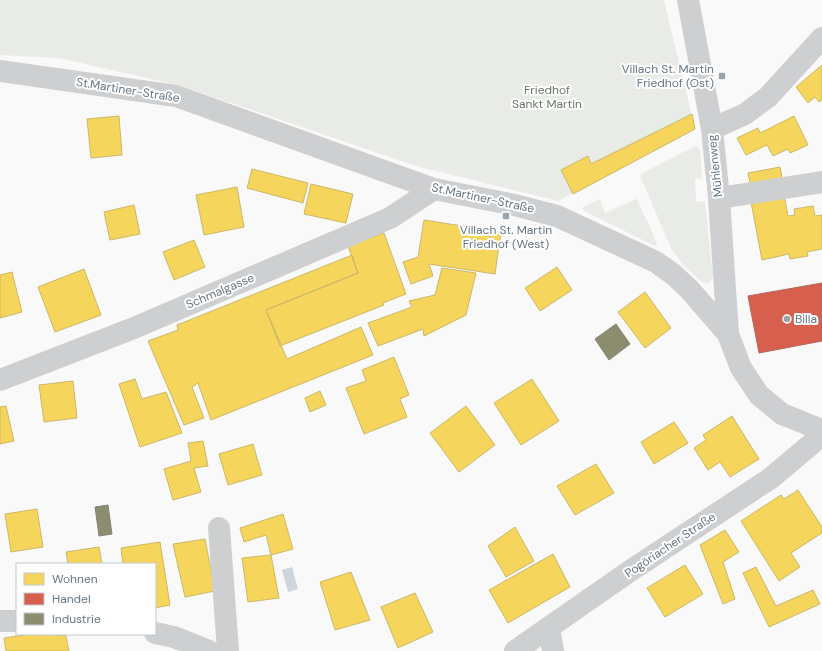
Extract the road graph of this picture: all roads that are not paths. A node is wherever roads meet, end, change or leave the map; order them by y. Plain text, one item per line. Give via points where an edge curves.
1 (688, 0) edge
2 (822, 38) edge
3 (0, 71) edge
4 (712, 128) junction
5 (822, 182) edge
6 (434, 189) junction
7 (719, 198) junction
8 (728, 334) junction
9 (0, 380) edge
10 (822, 430) edge
11 (822, 435) edge
12 (219, 528) dead end
13 (0, 621) edge
14 (16, 621) edge
15 (549, 628) junction
16 (156, 633) edge
17 (209, 651) edge
18 (228, 651) edge
19 (515, 651) edge
20 (554, 651) edge

1 - 4 street, Mühlenweg
2 - 4 street via 768,97 745,114
3 - 6 street, St.Martiner-Straße via 176,96
4 - 7 street, Mühlenweg
5 - 7 street
6 - 8 street, St.Martiner-Straße via 557,216 656,262 689,289
6 - 9 street, Schmalgasse via 390,218 134,328
7 - 8 street, Mühlenweg
8 - 10 street, St.Martiner-Straße via 741,368 759,395 782,414
11 - 15 street, Pogöriacher Straße via 771,478
12 - 18 street
13 - 14 street
15 - 19 street, Pogöriacher Straße
15 - 20 street
16 - 17 street via 174,636

